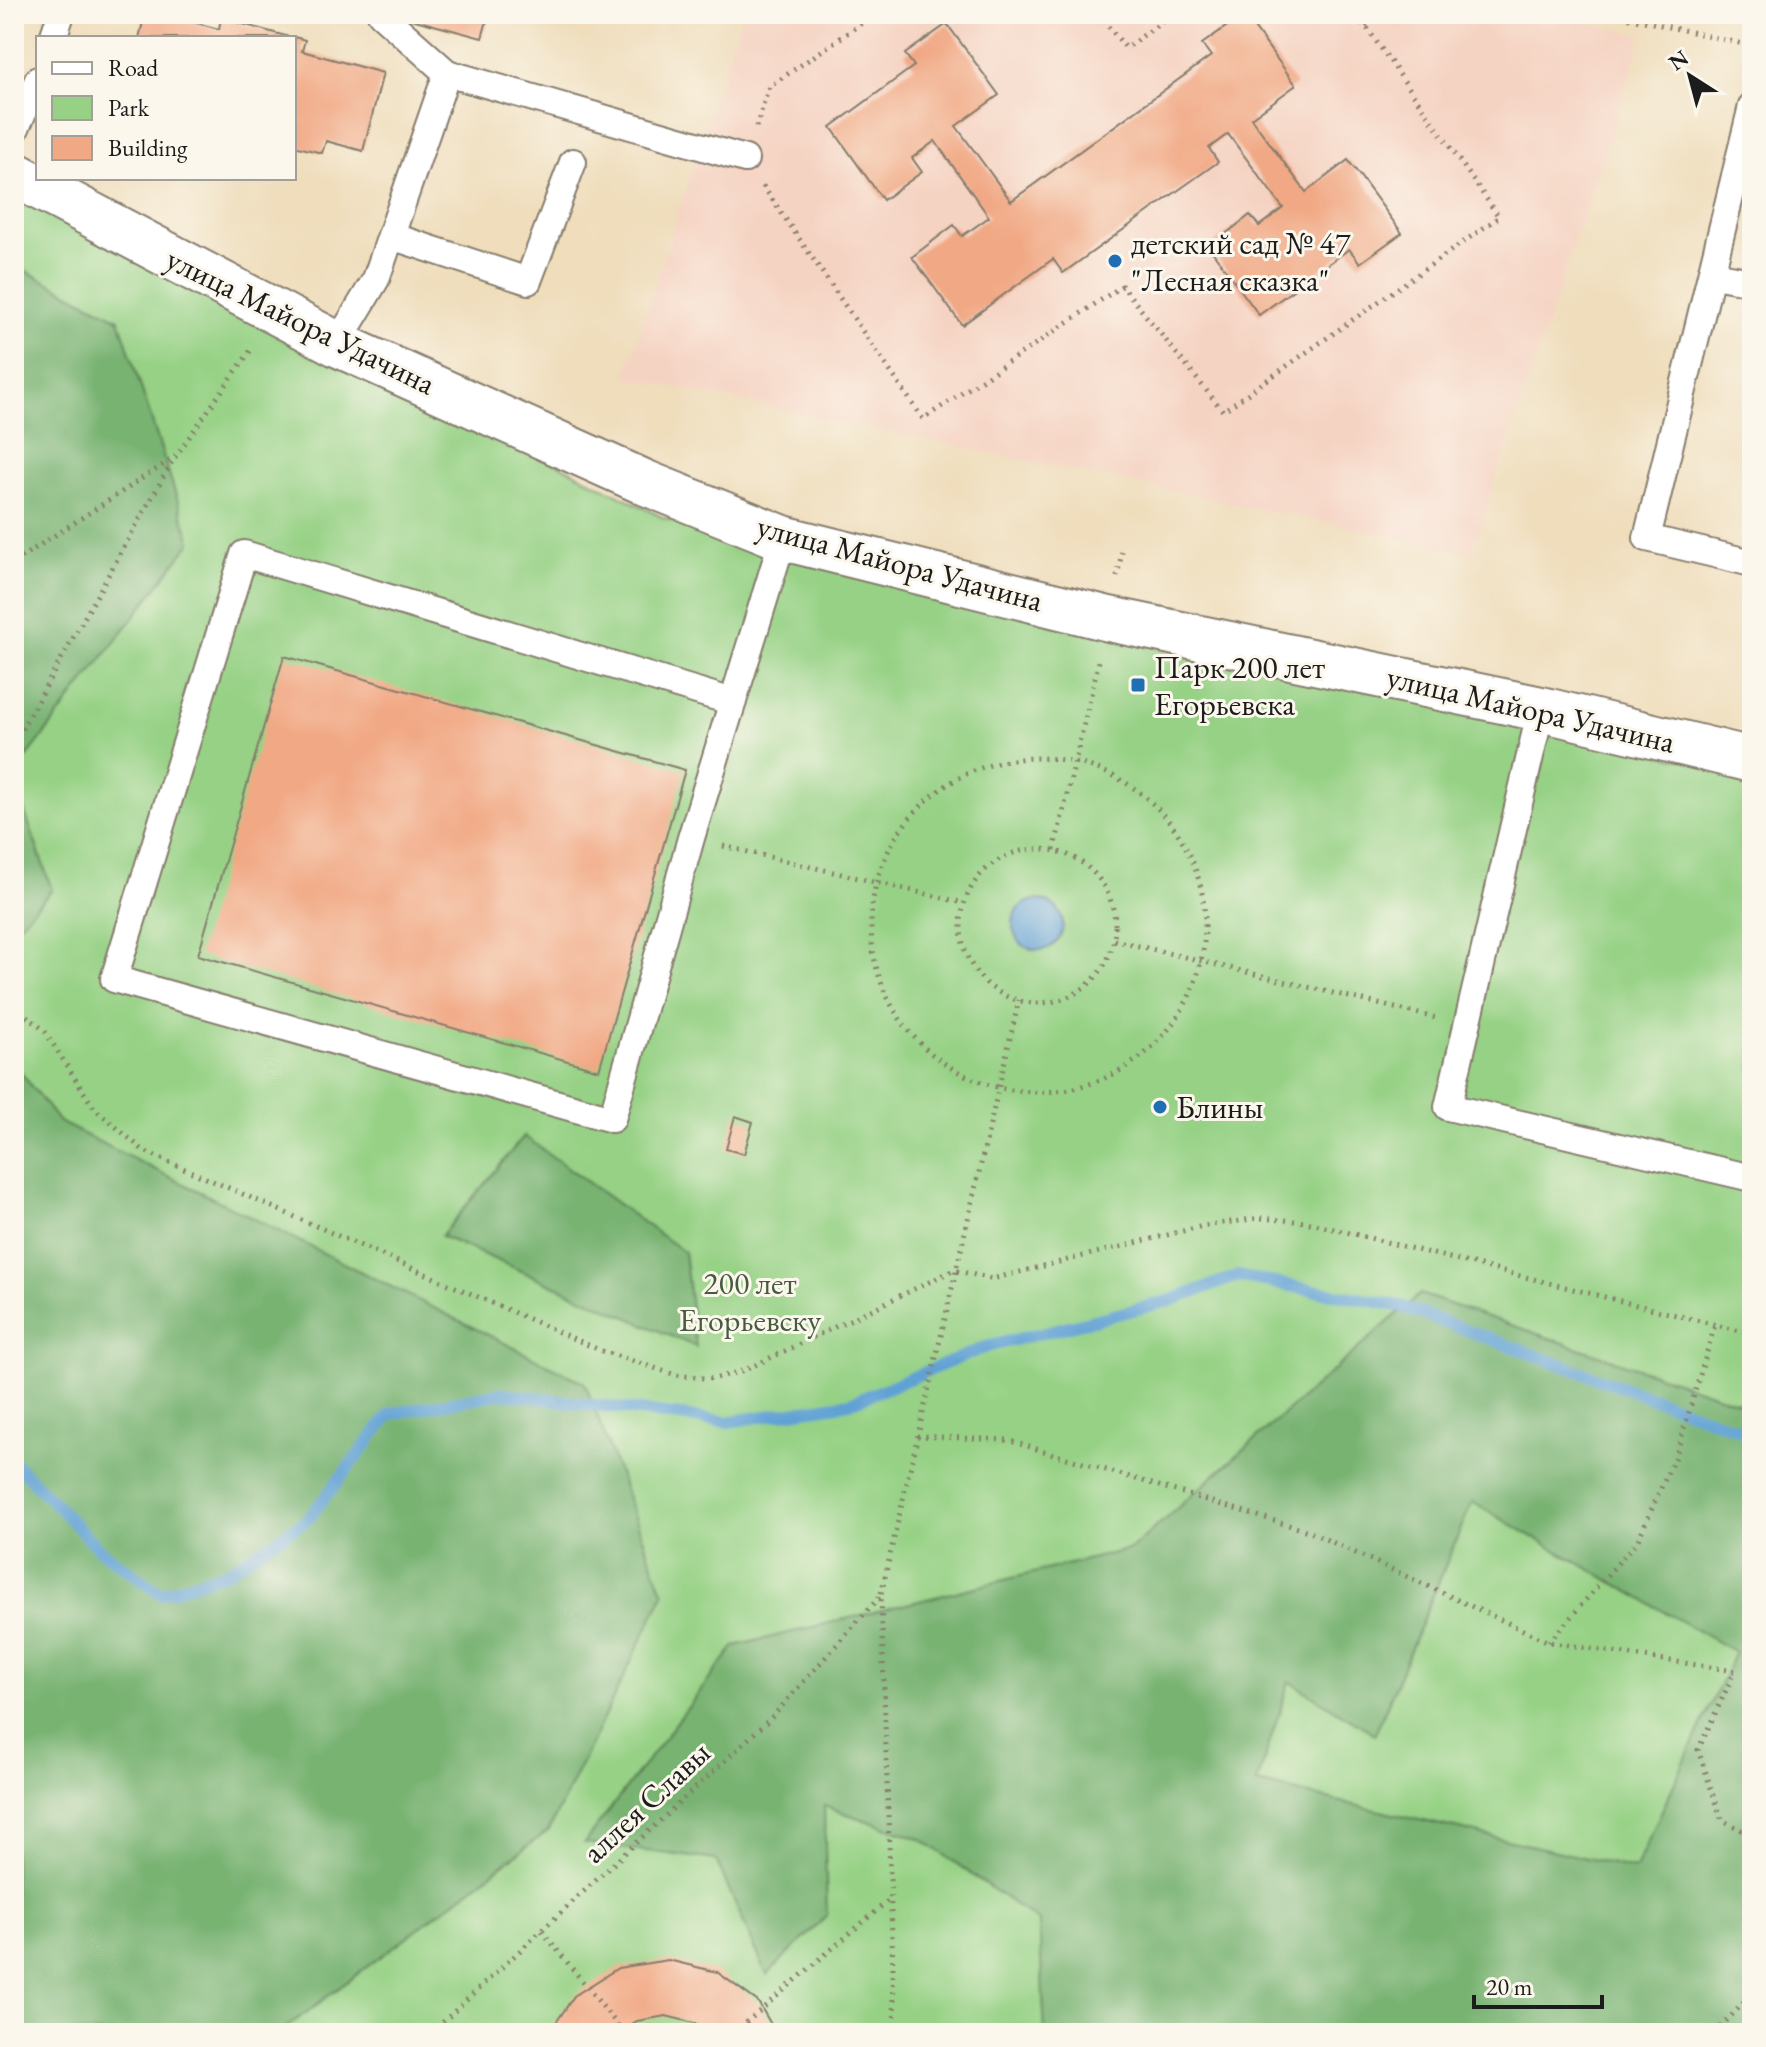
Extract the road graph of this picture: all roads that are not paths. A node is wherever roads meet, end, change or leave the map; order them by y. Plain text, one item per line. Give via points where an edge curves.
1 (61, 14) edge
2 (381, 14) edge
3 (54, 36) edge
4 (447, 73) junction
5 (36, 84) edge
6 (1752, 106) edge
7 (14, 132) edge
8 (745, 159) road end
9 (573, 162) dead end
10 (14, 174) edge
11 (391, 236) junction
12 (1713, 275) junction
13 (1752, 282) edge
14 (337, 344) junction
15 (783, 538) junction
16 (1752, 563) edge
17 (733, 702) junction
18 (1541, 709) junction
19 (1752, 760) edge
20 (1752, 1178) edge

1 - 3 lane
2 - 4 lane
4 - 8 lane
4 - 11 lane
5 - 7 lane
6 - 12 lane
9 - 11 lane via 528,281
10 - 14 street, улица Майора Удачина
11 - 14 lane via 376,279
12 - 13 lane
12 - 16 lane via 1647,538
14 - 15 street, улица Майора Удачина via 646,483
15 - 17 lane
15 - 18 street, улица Майора Удачина via 1109,619
17 - 17 lane via 244,554 114,979 612,1119
18 - 19 street, улица Майора Удачина
18 - 20 lane via 1448,1107

